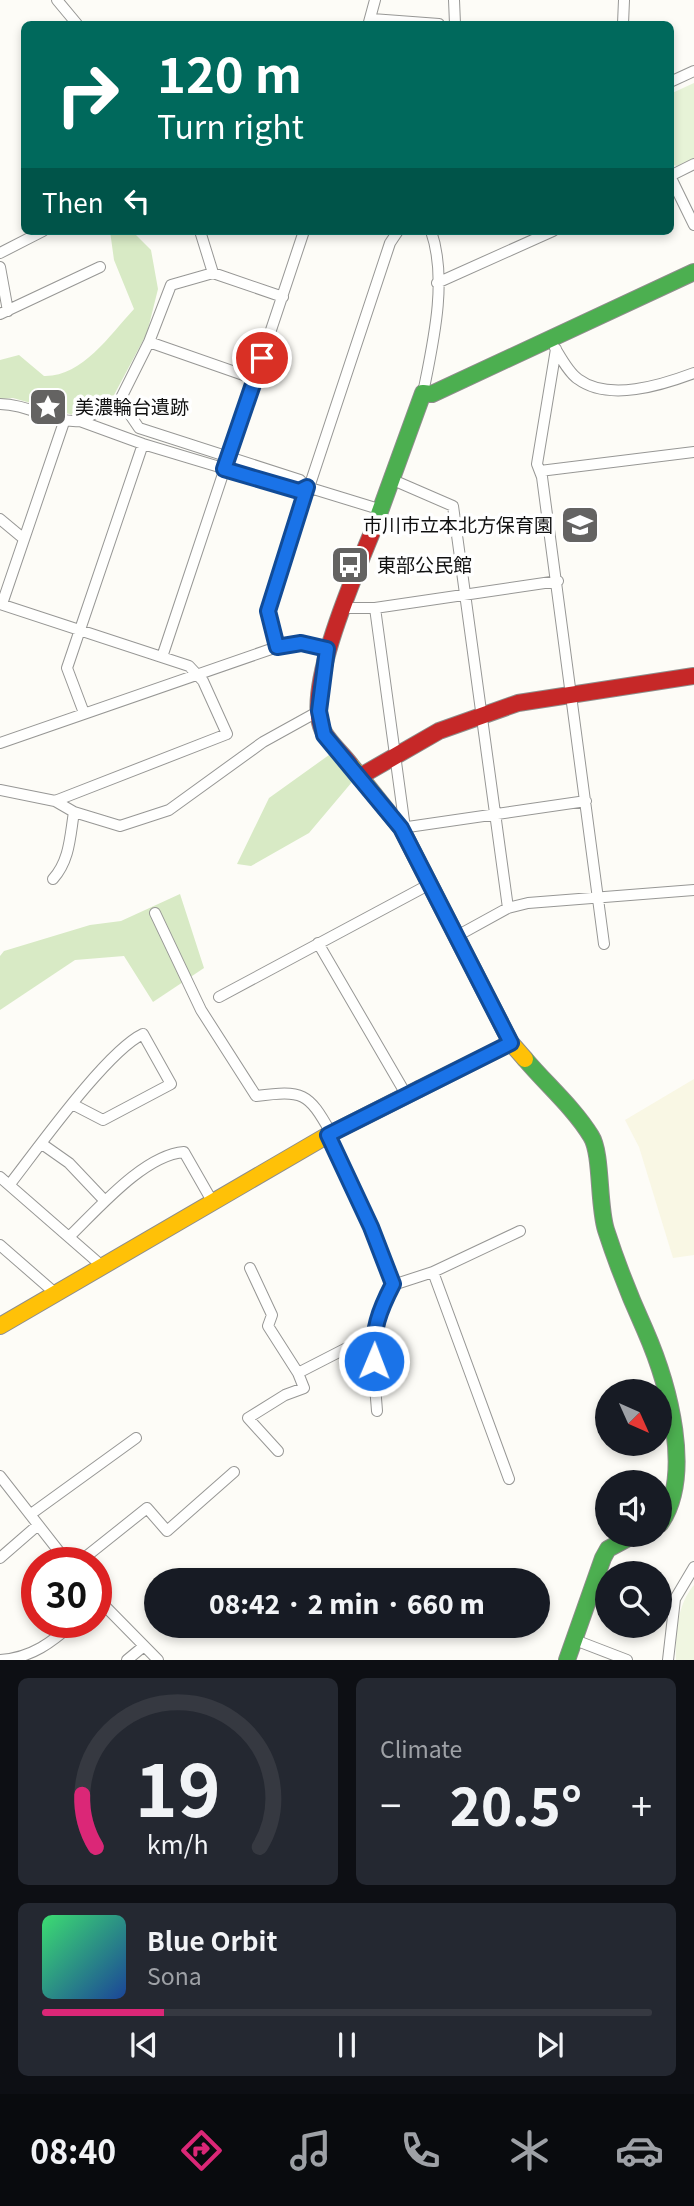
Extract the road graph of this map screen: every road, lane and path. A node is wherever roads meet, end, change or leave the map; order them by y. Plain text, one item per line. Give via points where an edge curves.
1 (57, 0) edge
2 (374, 0) edge
3 (454, 0) edge
4 (624, 0) edge
5 (74, 21) edge
6 (370, 21) edge
7 (455, 21) edge
8 (623, 21) edge
9 (694, 71) edge
10 (674, 80) edge
11 (694, 164) edge
12 (674, 174) edge
13 (674, 184) edge
14 (694, 225) edge
15 (35, 235) edge
16 (202, 235) edge
17 (303, 235) edge
18 (395, 235) edge
19 (433, 235) edge
20 (544, 235) edge
21 (0, 253) edge
22 (0, 267) edge
23 (100, 267) dead end
24 (694, 272) edge
25 (213, 273) junction
26 (437, 283) junction
27 (283, 297) junction
28 (4, 313) edge
29 (149, 342) junction
30 (555, 344) junction
31 (694, 373) edge
32 (255, 379) junction
33 (423, 393) junction
34 (120, 400) junction
35 (0, 404) edge
36 (80, 421) junction
37 (64, 422) junction
38 (143, 444) junction
39 (694, 452) edge
40 (226, 464) junction
41 (540, 471) junction
42 (393, 480) junction
43 (307, 487) junction
44 (382, 510) junction
45 (0, 519) edge
46 (24, 539) junction
47 (558, 581) junction
48 (465, 596) junction
49 (1, 604) edge
50 (341, 608) junction
51 (374, 608) junction
52 (81, 630) junction
53 (277, 647) junction
54 (327, 649) junction
55 (162, 657) junction
56 (197, 672) junction
57 (694, 676) edge
58 (573, 692) junction
59 (319, 711) junction
60 (84, 713) junction
61 (482, 713) junction
62 (0, 743) edge
63 (395, 754) junction
64 (359, 777) junction
65 (0, 790) edge
66 (55, 801) junction
67 (586, 801) junction
68 (74, 812) junction
69 (495, 816) junction
70 (403, 828) junction
71 (53, 878) dead end
72 (430, 884) junction
73 (694, 890) edge
74 (598, 898) junction
75 (508, 908) junction
76 (155, 913) dead end
77 (457, 936) junction
78 (318, 943) junction
79 (604, 944) dead end
80 (219, 996) dead end
81 (511, 1043) junction
82 (407, 1096) junction
83 (74, 1105) junction
84 (329, 1134) junction
85 (42, 1144) junction
86 (5, 1180) edge
87 (105, 1201) junction
88 (212, 1201) junction
89 (520, 1231) dead end
90 (69, 1237) junction
91 (0, 1245) edge
92 (102, 1266) junction
93 (250, 1268) dead end
94 (433, 1272) junction
95 (393, 1284) junction
96 (55, 1293) junction
97 (0, 1326) edge
98 (372, 1335) junction
99 (298, 1373) junction
100 (377, 1411) dead end
101 (136, 1438) dead end
102 (278, 1451) dead end
103 (234, 1472) dead end
104 (0, 1476) edge
105 (509, 1479) dead end
106 (31, 1514) junction
107 (672, 1517) edge
108 (38, 1525) junction
109 (55, 1547) edge
110 (98, 1547) edge
111 (612, 1547) edge
112 (0, 1558) edge
113 (694, 1567) edge
114 (112, 1615) edge
115 (57, 1638) edge
116 (575, 1640) junction
117 (144, 1646) junction
118 (22, 1659) edge
119 (0, 1660) edge
120 (127, 1660) edge
121 (158, 1660) edge
122 (567, 1660) edge
123 (627, 1660) edge
124 (668, 1660) edge

1 - 5 street
2 - 6 street
3 - 7 street
4 - 8 street
9 - 10 street
11 - 12 street
13 - 14 street
15 - 21 street
16 - 25 street
17 - 27 street
18 - 43 street
19 - 26 street
20 - 26 street
22 - 28 street
23 - 28 street
24 - 30 street
25 - 27 street
25 - 29 street via 171,285
26 - 33 street
27 - 32 street
29 - 32 street
29 - 34 street
30 - 31 street via 575,378 590,386 625,390
30 - 33 street via 432,394
30 - 41 street via 537,464
32 - 40 street
33 - 42 street
34 - 36 street
34 - 40 street via 139,428
35 - 37 street
36 - 37 street
36 - 38 street
37 - 46 street
38 - 40 street
38 - 52 street
39 - 41 street
40 - 43 street via 299,491
40 - 55 street
41 - 47 street
42 - 44 street
42 - 48 street via 453,506
43 - 44 street
43 - 53 street via 268,611
44 - 50 street
45 - 46 street
46 - 49 street
47 - 48 street
47 - 58 street
48 - 51 street
48 - 61 street
49 - 52 street
50 - 51 street
50 - 54 street
51 - 63 street
52 - 55 street
52 - 60 street via 67,668
53 - 54 street via 301,643
53 - 56 street
54 - 59 street
55 - 56 street
56 - 60 street
56 - 66 street via 228,734
57 - 58 street
58 - 61 street
58 - 67 street
59 - 64 street via 324,735
59 - 68 street via 263,742 169,810 120,826
60 - 62 street
61 - 63 street
61 - 69 street
63 - 64 street
63 - 70 street
64 - 70 street
65 - 66 street
66 - 68 street
67 - 69 street
67 - 74 street
68 - 71 street via 67,853
69 - 70 street
69 - 75 street
70 - 72 street
72 - 77 street
72 - 78 street
73 - 74 street
74 - 75 street
74 - 79 street
75 - 77 street
76 - 84 street via 201,1010 256,1096 290,1092 314,1102
77 - 81 street
78 - 80 street
78 - 82 street
81 - 82 street
81 - 107 street via 592,1137 597,1149 601,1214 623,1279 684,1417 688,1452 685,1493
82 - 84 street
83 - 83 street via 103,1120 172,1084 143,1034 128,1041
83 - 85 street
84 - 88 street
84 - 95 street
85 - 86 street
85 - 87 street via 69,1163
86 - 90 street
87 - 88 street via 136,1171 169,1153 184,1152
87 - 90 street
88 - 92 street
89 - 94 street
90 - 92 street
91 - 96 street
92 - 96 street
93 - 99 street via 272,1315 268,1326
94 - 95 street
94 - 105 street
95 - 98 street
96 - 97 street
98 - 99 street
98 - 100 street
99 - 102 street via 304,1388 248,1418
101 - 106 street
103 - 110 street via 167,1531 147,1508
104 - 106 street
106 - 108 street
108 - 109 street
108 - 112 street
111 - 116 street via 588,1596
113 - 124 street via 671,1613
114 - 117 street
115 - 118 street
116 - 122 street
116 - 123 street
117 - 120 street
117 - 121 street
118 - 119 street

